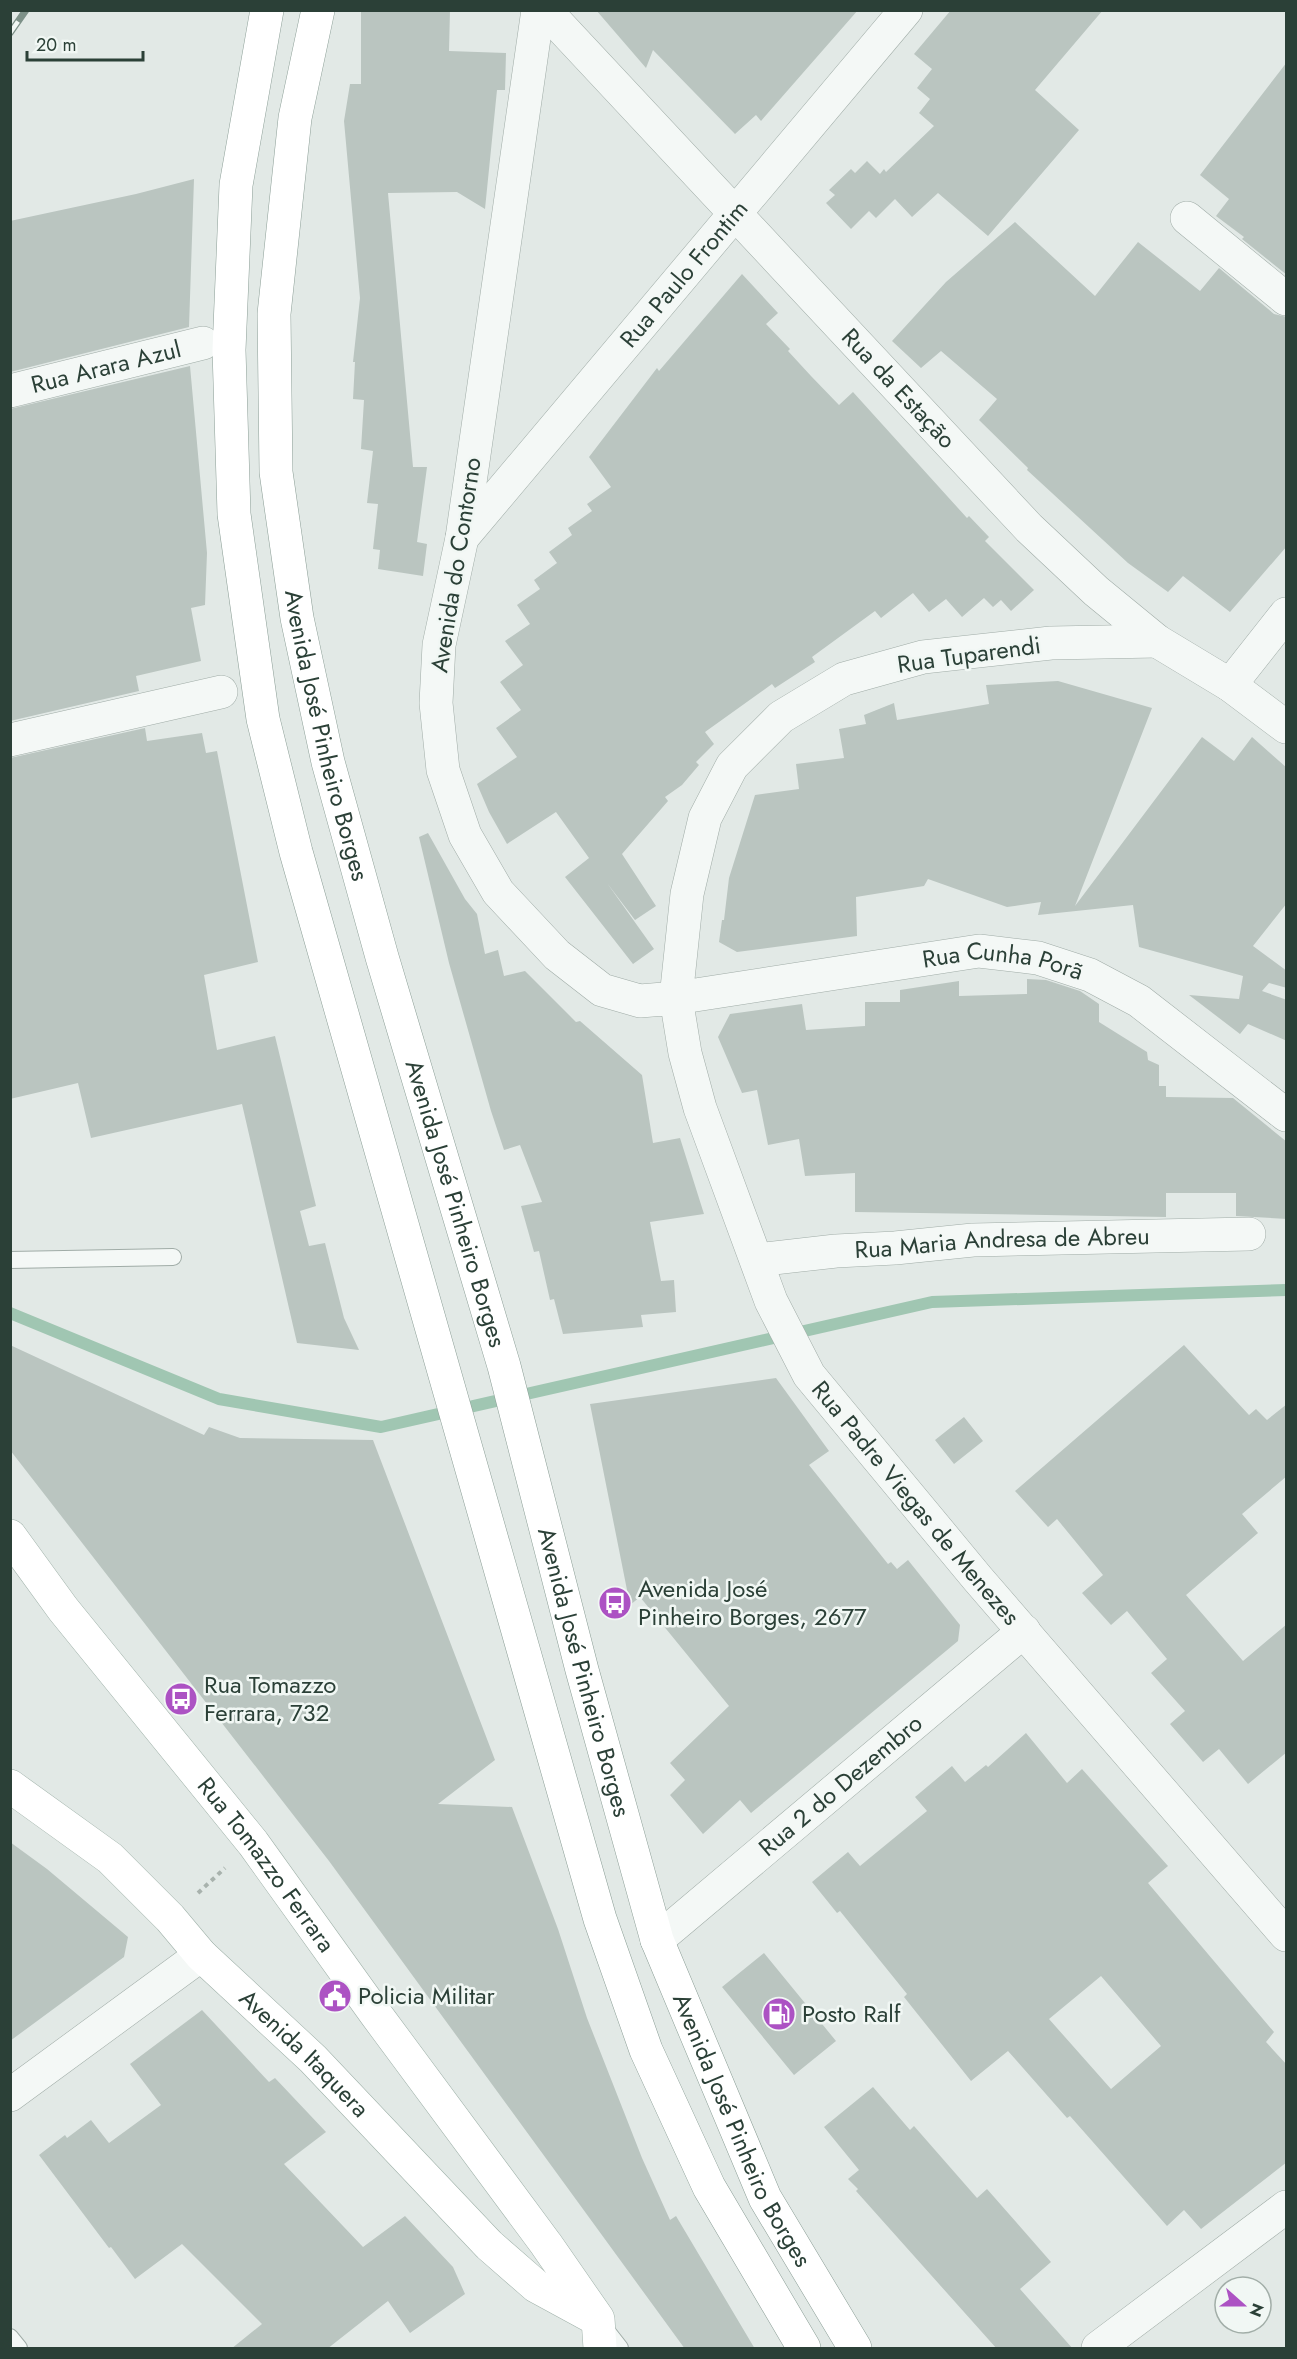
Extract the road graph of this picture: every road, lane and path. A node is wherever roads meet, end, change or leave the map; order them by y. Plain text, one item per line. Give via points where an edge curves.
1 (267, 10) edge
2 (318, 10) edge
3 (538, 10) edge
4 (545, 10) edge
5 (906, 10) edge
6 (736, 214) junction
7 (1187, 218) dead end
8 (1287, 299) edge
9 (203, 343) dead end
10 (10, 392) edge
11 (462, 538) junction
12 (1287, 614) edge
13 (1157, 641) junction
14 (1230, 685) junction
15 (221, 692) dead end
16 (1287, 727) edge
17 (10, 740) edge
18 (676, 998) junction
19 (1287, 1114) edge
20 (1249, 1233) dead end
21 (173, 1257) dead end
22 (10, 1260) edge
23 (757, 1260) junction
24 (10, 1536) edge
25 (1024, 1631) junction
26 (10, 1786) edge
27 (253, 1843) junction
28 (170, 1918) junction
29 (1287, 1935) edge
30 (657, 1940) junction
31 (201, 1955) junction
32 (10, 2095) edge
33 (1287, 2207) edge
34 (599, 2334) edge
35 (10, 2337) edge
36 (19, 2349) edge
37 (620, 2349) edge
38 (804, 2349) edge
39 (855, 2349) edge
40 (1098, 2349) edge

1 - 38 main road, Avenida José Pinheiro Borges via 236,184 229,350 234,514 263,719 296,852 600,1919 646,2050 709,2187
2 - 30 main road, Avenida José Pinheiro Borges via 296,118 274,314 278,483 297,618 328,762 504,1366
3 - 11 street, Avenida do Contorno
4 - 6 street, Rua da Estação
5 - 6 street, Rua Paulo Frontim
6 - 11 street, Rua Paulo Frontim
6 - 13 street, Rua da Estação via 1029,528
7 - 8 street
9 - 10 street, Rua Arara Azul
11 - 18 street, Avenida do Contorno via 440,645 436,703 443,770 465,835 498,892 558,956 593,984 640,1001
12 - 14 street
13 - 14 street, Rua da Estação
13 - 18 street, Rua Tuparendi via 1052,643 923,657 844,679 781,717 732,766 705,818 687,894
14 - 16 street, Rua da Estação
15 - 17 street
18 - 19 street, Rua Cunha Porã via 979,951 1038,958 1090,975 1139,1001
18 - 23 street, Rua Padre Viegas de Menezes via 700,1108
20 - 23 street, Rua Maria Andresa de Abreu via 973,1240
21 - 22 lane
23 - 25 street, Rua Padre Viegas de Menezes via 771,1301 809,1375
24 - 27 main road, Rua Tomazzo Ferrara via 63,1609
25 - 29 street, Rua Padre Viegas de Menezes
25 - 30 street, Rua 2 do Dezembro
26 - 28 main road, Avenida Itaquera via 110,1858
27 - 28 path
27 - 34 main road, Rua Tomazzo Ferrara via 546,2244
28 - 31 main road, Avenida Itaquera
30 - 39 main road, Avenida José Pinheiro Borges via 765,2198
31 - 32 street
31 - 34 main road, Avenida Itaquera via 313,2059 489,2246
33 - 40 street
34 - 37 lane
35 - 36 lane

